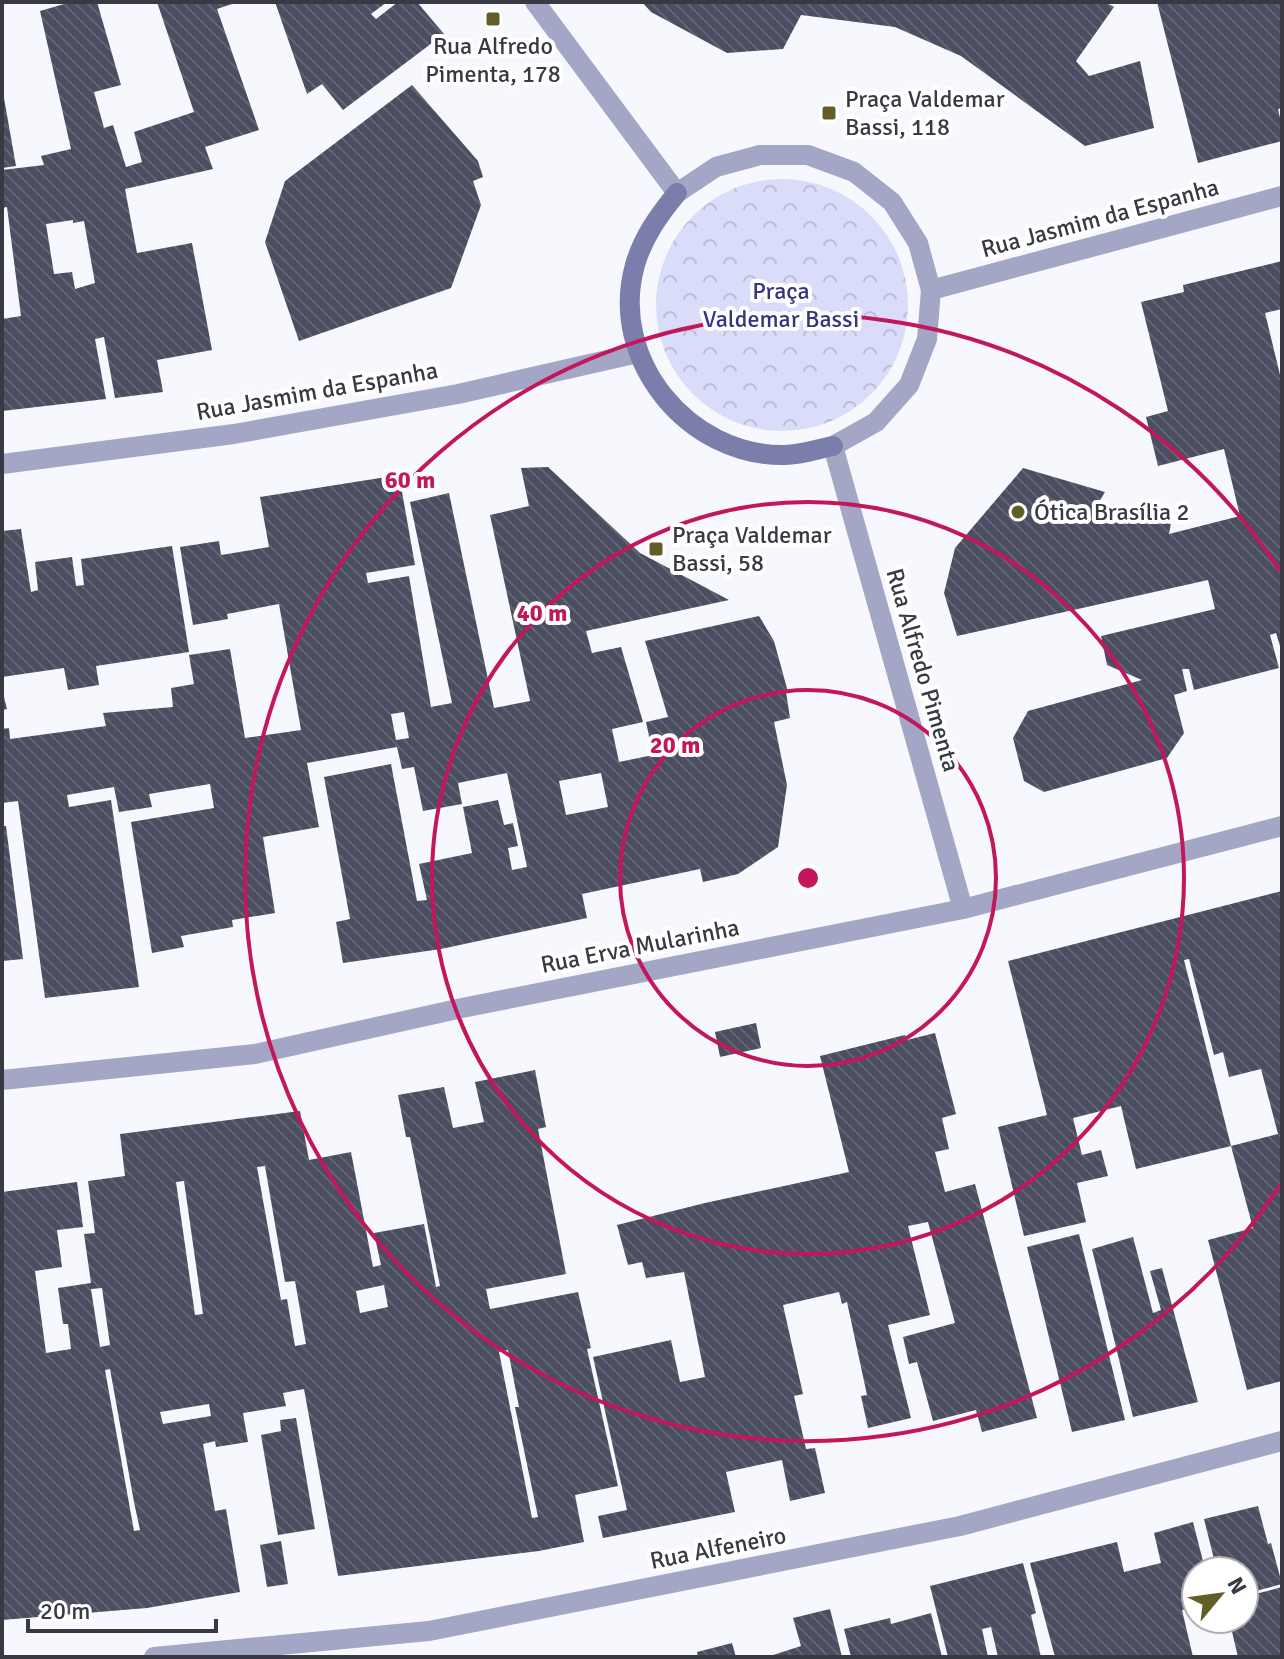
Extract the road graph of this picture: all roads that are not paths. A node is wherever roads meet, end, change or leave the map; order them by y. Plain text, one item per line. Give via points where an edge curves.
1 (535, 2) edge
2 (677, 193) junction
3 (1282, 196) edge
4 (931, 290) junction
5 (638, 353) junction
6 (833, 446) junction
7 (2, 464) edge
8 (1282, 826) edge
9 (963, 909) junction
10 (2, 1080) edge
11 (1282, 1441) edge
12 (154, 1657) edge

1 - 2 street
2 - 4 street via 716,167 760,155 808,155 854,172 892,202 918,243
2 - 5 street via 650,227 634,267 630,311
3 - 4 street, Rua Jasmim da Espanha
4 - 6 street via 927,339 909,385 876,422
5 - 6 street via 660,396 696,429 728,445 786,455
5 - 7 street, Rua Jasmim da Espanha via 458,394 264,428
6 - 9 street, Rua Alfredo Pimenta
8 - 9 street, Rua Erva Mularinha
9 - 10 street, Rua Erva Mularinha via 255,1054
11 - 12 street, Rua Alfeneiro via 960,1526 429,1631

